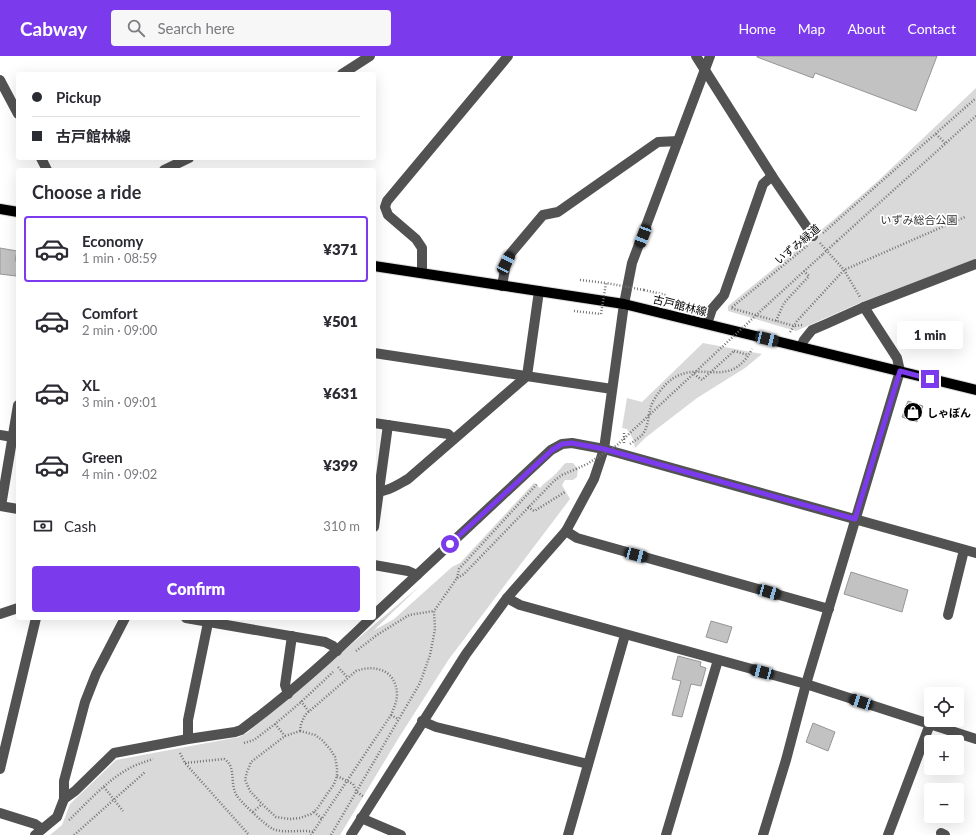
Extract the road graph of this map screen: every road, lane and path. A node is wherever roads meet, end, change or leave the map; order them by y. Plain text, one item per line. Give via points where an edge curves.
1 (370, 56) edge
2 (508, 56) edge
3 (696, 56) edge
4 (710, 56) edge
5 (704, 71) junction
6 (345, 72) edge
7 (0, 80) edge
8 (976, 98) edge
9 (16, 110) edge
10 (976, 116) edge
11 (936, 134) junction
12 (678, 141) junction
13 (945, 143) junction
14 (185, 160) edge
15 (168, 168) edge
16 (772, 176) junction
17 (0, 209) edge
18 (16, 212) edge
19 (965, 217) dead end
20 (815, 237) junction
21 (976, 264) edge
22 (376, 266) edge
23 (844, 270) junction
24 (804, 272) junction
25 (422, 273) junction
26 (580, 280) dead end
27 (606, 283) junction
28 (502, 286) junction
29 (539, 291) junction
30 (666, 295) dead end
31 (624, 304) junction
32 (864, 307) junction
33 (574, 311) dead end
34 (776, 321) junction
35 (809, 323) dead end
36 (707, 324) junction
37 (794, 326) junction
38 (790, 332) dead end
39 (801, 347) junction
40 (752, 349) dead end
41 (376, 353) edge
42 (748, 355) junction
43 (900, 371) junction
44 (694, 374) junction
45 (527, 376) junction
46 (612, 389) junction
47 (976, 390) edge
48 (376, 423) edge
49 (388, 425) junction
50 (16, 426) edge
51 (624, 433) dead end
52 (0, 435) edge
53 (15, 437) edge
54 (453, 439) junction
55 (604, 449) junction
56 (538, 483) dead end
57 (377, 492) edge
58 (565, 492) dead end
59 (376, 504) edge
60 (1, 506) edge
61 (528, 507) junction
62 (16, 509) edge
63 (855, 519) junction
64 (566, 531) junction
65 (964, 550) junction
66 (976, 553) edge
67 (376, 565) edge
68 (417, 575) junction
69 (457, 578) junction
70 (507, 598) junction
71 (16, 609) edge
72 (829, 609) junction
73 (0, 614) edge
74 (376, 614) edge
75 (948, 615) dead end
76 (36, 620) edge
77 (123, 620) edge
78 (209, 620) edge
79 (369, 620) edge
80 (626, 635) junction
81 (292, 636) junction
82 (337, 651) junction
83 (718, 660) junction
84 (338, 667) dead end
85 (347, 677) junction
86 (806, 684) junction
87 (288, 694) junction
88 (391, 715) junction
89 (398, 719) junction
90 (422, 721) junction
91 (924, 722) edge
92 (275, 724) dead end
93 (929, 727) edge
94 (939, 727) edge
95 (300, 731) junction
96 (284, 736) junction
97 (188, 739) junction
98 (976, 739) edge
99 (180, 753) dead end
100 (185, 763) junction
101 (588, 764) junction
102 (0, 769) edge
103 (145, 772) dead end
104 (338, 776) junction
105 (347, 781) junction
106 (104, 787) dead end
107 (357, 792) junction
108 (364, 797) dead end
109 (64, 799) junction
110 (114, 800) junction
111 (262, 804) junction
112 (123, 811) dead end
113 (253, 812) junction
114 (314, 812) junction
115 (0, 813) edge
116 (361, 818) junction
117 (322, 819) junction
118 (38, 832) edge
119 (312, 834) edge
120 (74, 835) edge
121 (249, 835) edge
122 (331, 835) edge
123 (351, 835) edge
124 (401, 835) edge
125 (568, 835) edge
126 (666, 835) edge
127 (762, 835) edge
128 (888, 835) edge

1 - 6 street
2 - 25 street via 387,201 385,207 388,215 416,239 422,248
3 - 5 street
4 - 5 street
5 - 12 street
5 - 16 street
7 - 9 street
8 - 11 path, いずみ緑道
10 - 13 path
11 - 13 path
11 - 20 path, いずみ緑道
12 - 28 street via 658,142 558,212 543,215 511,253 506,263
12 - 31 street via 632,263
13 - 24 path, bridge
14 - 15 street
16 - 20 street
16 - 36 street via 763,184 724,295 712,309
17 - 18 main road
19 - 23 path
20 - 23 path
20 - 34 path, いずみ緑道 via 731,308
21 - 32 street
22 - 25 main road, 古戸館林線
23 - 32 path
23 - 37 path
24 - 34 path via 809,276 784,302
24 - 44 path, bridge
25 - 28 main road, 古戸館林線
26 - 27 path
27 - 30 path, bridge
27 - 33 path, bridge via 601,314
28 - 29 main road, 古戸館林線
29 - 31 main road, 古戸館林線
29 - 45 street
31 - 36 main road, 古戸館林線
31 - 46 street
32 - 39 street via 812,330
32 - 43 street via 897,358
34 - 37 path, いずみ緑道
35 - 37 path, いずみ緑道
36 - 39 main road, 古戸館林線
37 - 38 path
39 - 43 main road, 古戸館林線
40 - 42 path
41 - 45 street
42 - 44 path, bridge via 734,351 702,380
42 - 51 path via 743,363 733,370 720,373 688,372 672,380 663,387 651,406 643,434 628,446 623,442
43 - 47 main road, 古戸館林線
43 - 63 street
44 - 61 path, bridge via 616,446 598,458 562,475
45 - 46 street
45 - 54 street
46 - 55 street
48 - 49 street
49 - 54 street via 448,434
49 - 57 street
50 - 53 street
52 - 53 street
53 - 60 street
54 - 57 street via 408,479 392,488
55 - 63 street
55 - 64 street via 594,479
55 - 68 street via 572,443 562,444 552,450
56 - 69 path via 459,569
57 - 59 street
58 - 61 path via 534,511
60 - 62 street
61 - 69 path via 464,574
63 - 65 street
63 - 72 street
64 - 70 street
64 - 72 street via 577,538
65 - 66 street
65 - 75 street
67 - 68 street
68 - 74 street
69 - 89 path via 434,611 435,629 430,655 420,683
70 - 80 street via 520,605
70 - 90 street
71 - 73 street
72 - 86 street
76 - 102 street
77 - 109 street via 85,702 64,780
78 - 81 street
78 - 97 street via 188,720
79 - 82 street
80 - 83 street
80 - 101 street
81 - 82 street via 326,642
81 - 87 street via 284,685
82 - 87 street
83 - 86 street
83 - 126 street
84 - 85 path
85 - 88 path via 363,668 374,667 385,671 392,678 397,693
85 - 95 path via 305,715
86 - 91 street
86 - 127 street via 786,760
87 - 97 street via 241,730
88 - 89 path
88 - 105 path
89 - 107 path
90 - 101 street via 436,727
90 - 116 street
92 - 96 path
93 - 128 street
94 - 98 street
95 - 96 path
95 - 104 path via 315,735 330,749 335,757
96 - 111 path via 252,762 247,772 245,780 250,791
97 - 109 street via 114,753
99 - 100 path
100 - 113 path via 227,760 231,768 233,788 237,796
100 - 121 path
101 - 125 street
103 - 110 path
104 - 105 path
104 - 114 path
105 - 107 path
105 - 117 path
106 - 110 path
107 - 108 path
107 - 122 path
109 - 118 street via 57,817
110 - 112 path
110 - 120 path
111 - 113 path
111 - 114 path via 276,817 300,818
113 - 119 path via 273,828
114 - 117 path
115 - 118 street via 35,824
116 - 123 street
116 - 124 street
117 - 119 path

